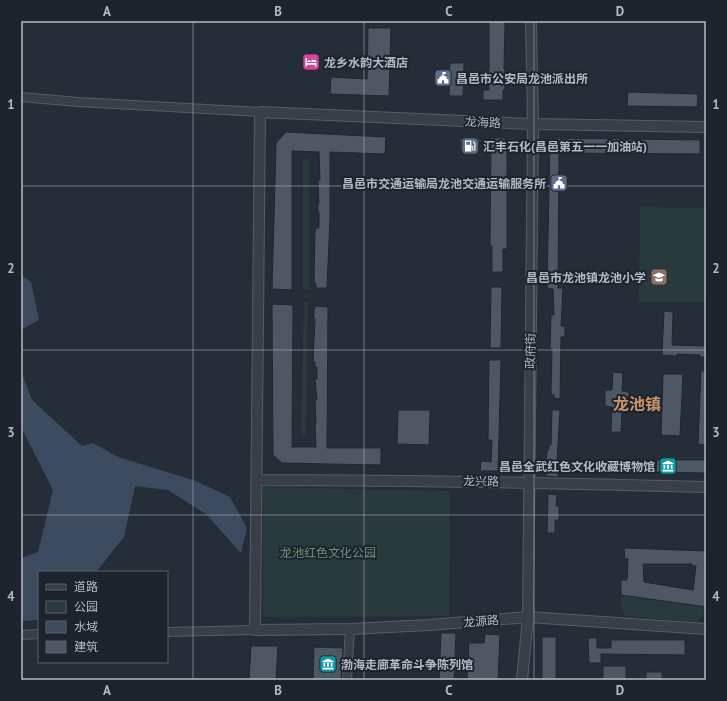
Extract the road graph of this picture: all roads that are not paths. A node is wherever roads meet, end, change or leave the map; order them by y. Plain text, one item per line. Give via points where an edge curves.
1 (531, 21) edge
2 (21, 97) edge
3 (260, 112) junction
4 (533, 124) junction
5 (706, 127) edge
6 (256, 480) junction
7 (529, 482) junction
8 (706, 487) edge
9 (528, 618) junction
10 (350, 628) junction
11 (706, 629) edge
12 (255, 630) junction
13 (168, 632) edge
14 (38, 634) edge
15 (21, 635) edge
16 (346, 680) edge
17 (522, 680) edge

1 - 4 street, 政府街
2 - 3 street
3 - 4 street, 龙海路
3 - 6 street
4 - 5 street, 龙海路
4 - 7 street, 政府街
6 - 7 street, 龙兴路
6 - 12 street
7 - 8 street, 龙兴路
7 - 9 street, 政府街
9 - 10 street, 龙源路
9 - 11 street, 龙源路
9 - 17 street, 政府街
10 - 12 street, 龙源路
10 - 16 street
12 - 13 street
14 - 15 street

